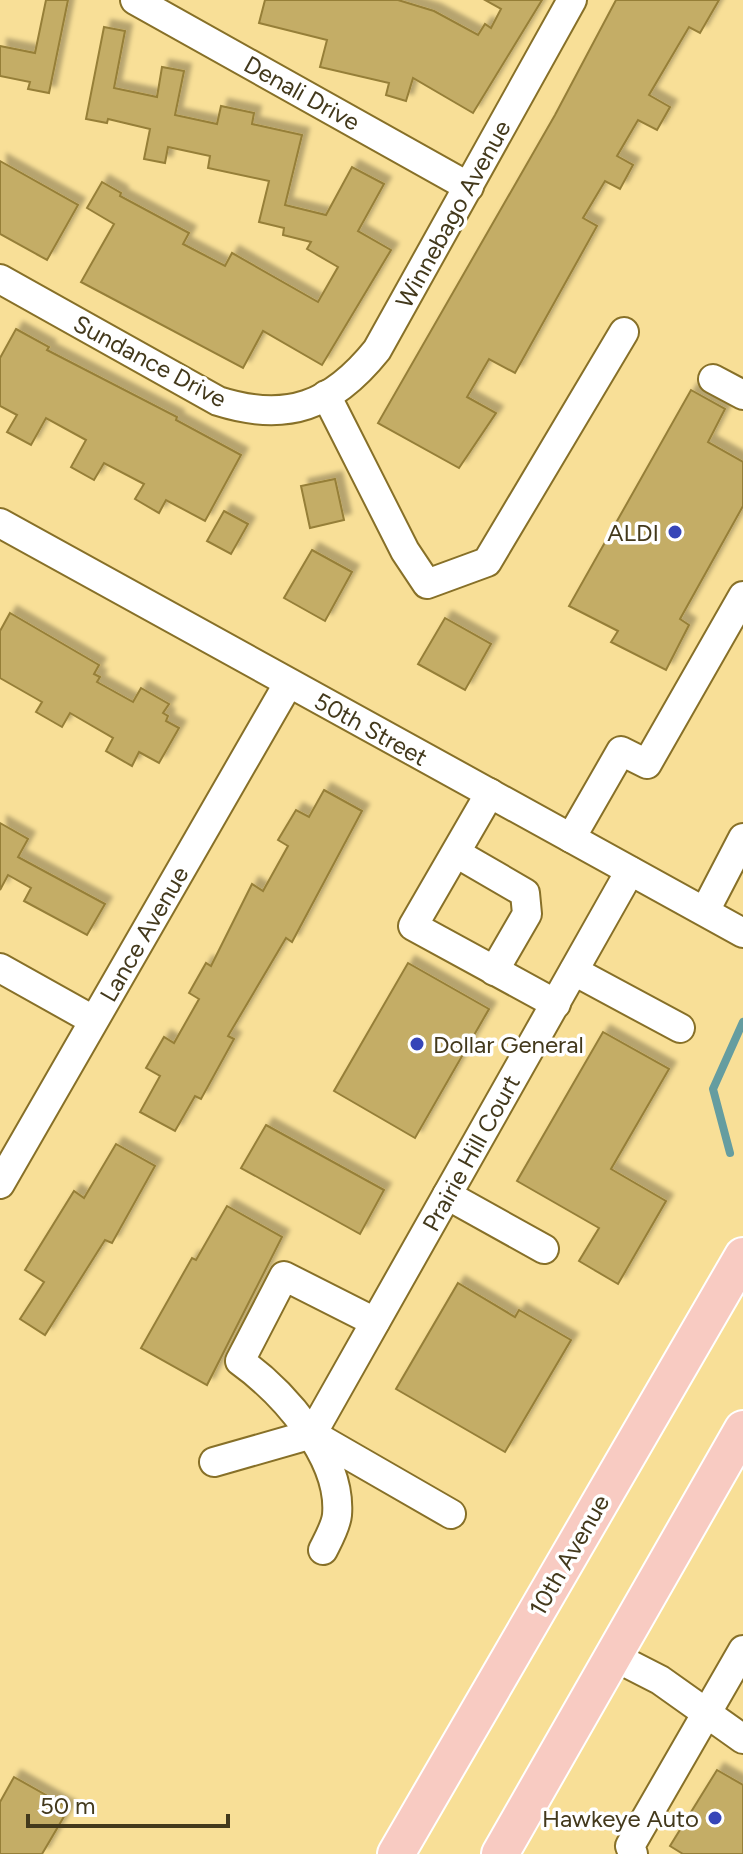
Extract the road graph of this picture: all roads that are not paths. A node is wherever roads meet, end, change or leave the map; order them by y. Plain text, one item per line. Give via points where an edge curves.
1 (135, 0) edge
2 (572, 0) edge
3 (469, 187) junction
4 (0, 279) edge
5 (624, 332) dead end
6 (713, 379) dead end
7 (743, 395) edge
8 (317, 400) junction
9 (0, 523) edge
10 (743, 596) edge
11 (288, 684) junction
12 (490, 793) junction
13 (571, 838) junction
14 (743, 838) edge
15 (456, 853) junction
16 (630, 871) junction
17 (705, 911) junction
18 (743, 933) edge
19 (0, 968) edge
20 (494, 971) junction
21 (574, 971) junction
22 (556, 1004) junction
23 (93, 1020) junction
24 (680, 1028) dead end
25 (0, 1184) edge
26 (447, 1195) junction
27 (544, 1249) dead end
28 (743, 1256) edge
29 (375, 1322) junction
30 (743, 1429) edge
31 (312, 1434) junction
32 (214, 1462) dead end
33 (451, 1514) dead end
34 (323, 1550) dead end
35 (743, 1650) edge
36 (613, 1656) junction
37 (706, 1714) junction
38 (743, 1739) edge
39 (396, 1854) edge
40 (500, 1854) edge
41 (633, 1854) edge

1 - 3 street, Denali Drive
2 - 3 street, Winnebago Avenue
3 - 8 street, Winnebago Avenue via 377,350 353,380
4 - 8 street, Sundance Drive via 218,401 250,411
5 - 8 street via 487,562 427,584
6 - 7 street
9 - 11 street, 50th Street
10 - 13 street via 647,764 621,751
11 - 12 street, 50th Street
11 - 23 street, Lance Avenue
12 - 13 street, 50th Street
12 - 15 street
13 - 16 street, 50th Street
14 - 17 street
15 - 20 street via 525,893 527,914
15 - 20 street via 413,926
16 - 17 street, 50th Street
16 - 21 street, Prairie Hill Court
17 - 18 street, 50th Street
19 - 23 street
20 - 22 street
21 - 22 street, Prairie Hill Court
21 - 24 street
22 - 26 street, Prairie Hill Court
23 - 25 street, Lance Avenue
26 - 27 street
26 - 29 street, Prairie Hill Court
28 - 39 main road, 10th Avenue
29 - 31 street, Prairie Hill Court
29 - 31 street via 284,1276 240,1361 268,1381
30 - 36 main road
31 - 32 street
31 - 33 street
31 - 34 street via 335,1487 337,1517
35 - 37 street
36 - 37 street via 660,1680
36 - 40 main road
37 - 38 street
37 - 41 street via 630,1846

